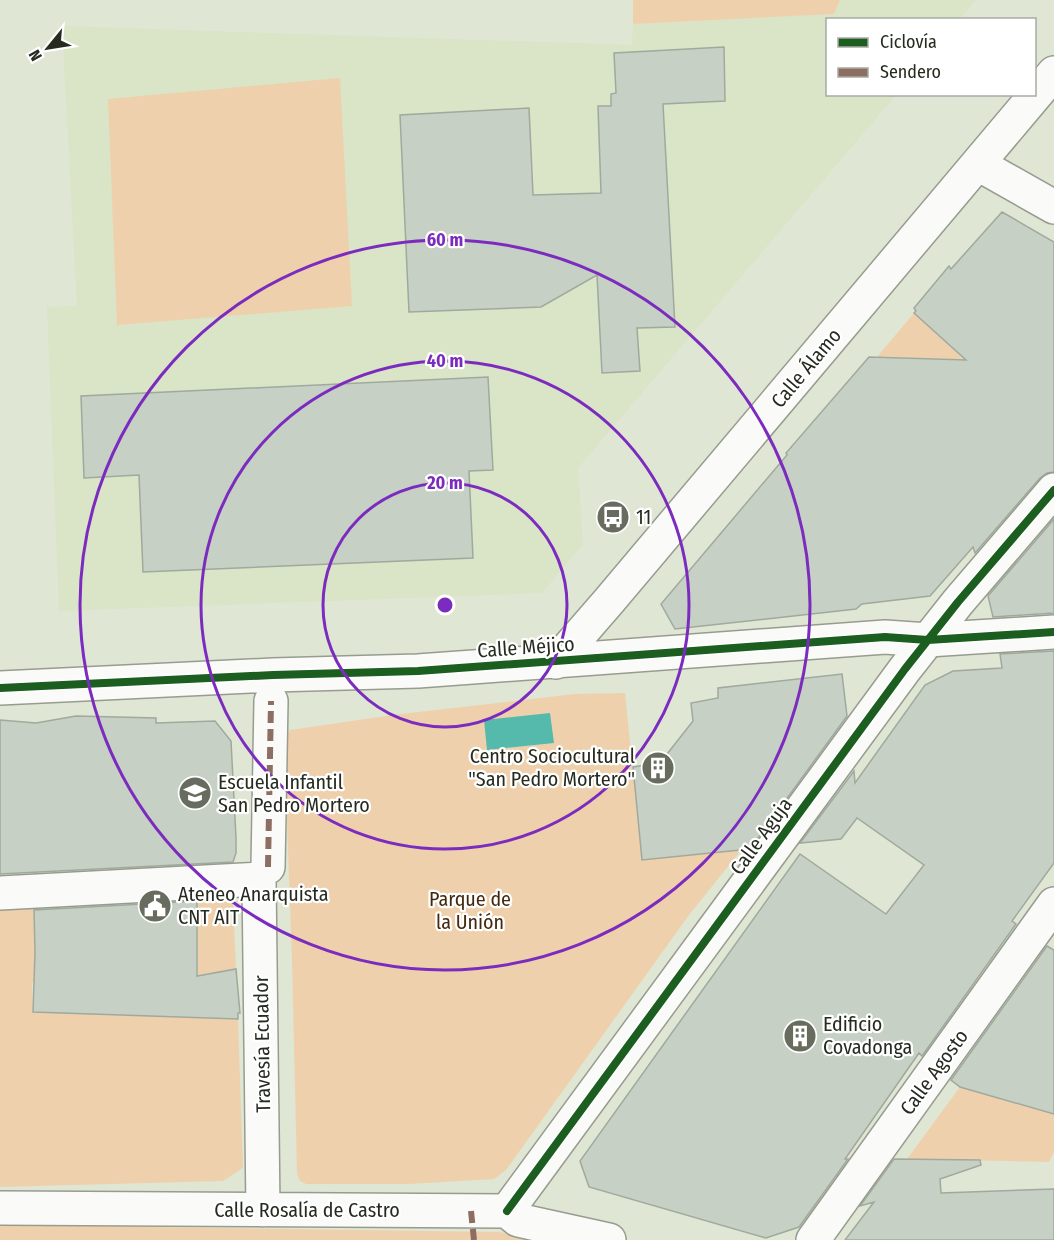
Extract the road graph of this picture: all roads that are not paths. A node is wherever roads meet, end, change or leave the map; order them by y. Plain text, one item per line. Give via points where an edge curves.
1 (1054, 73) edge
2 (1036, 95) edge
3 (1035, 96) edge
4 (978, 164) junction
5 (1054, 207) edge
6 (1054, 490) edge
7 (1054, 632) edge
8 (928, 640) junction
9 (556, 662) junction
10 (0, 688) edge
11 (271, 701) dead end
12 (263, 873) junction
13 (0, 893) edge
14 (1054, 904) edge
15 (0, 1208) edge
16 (263, 1210) junction
17 (507, 1211) junction
18 (609, 1240) edge
19 (813, 1240) edge

1 - 2 street, Calle Álamo
3 - 4 street, Calle Álamo
4 - 5 street
4 - 9 street, Calle Álamo
6 - 8 street, Calle Aguja
7 - 8 street, Calle Méjico
8 - 9 street, Calle Méjico via 885,637
8 - 17 street, Calle Aguja
9 - 10 street, Calle Méjico
11 - 12 street, Travesía Ecuador
12 - 13 street
12 - 16 street, Travesía Ecuador
14 - 19 street, Calle Agosto
15 - 16 street, Calle Rosalía de Castro
16 - 17 street, Calle Rosalía de Castro
17 - 18 street, Calle Rosalía de Castro via 518,1220

